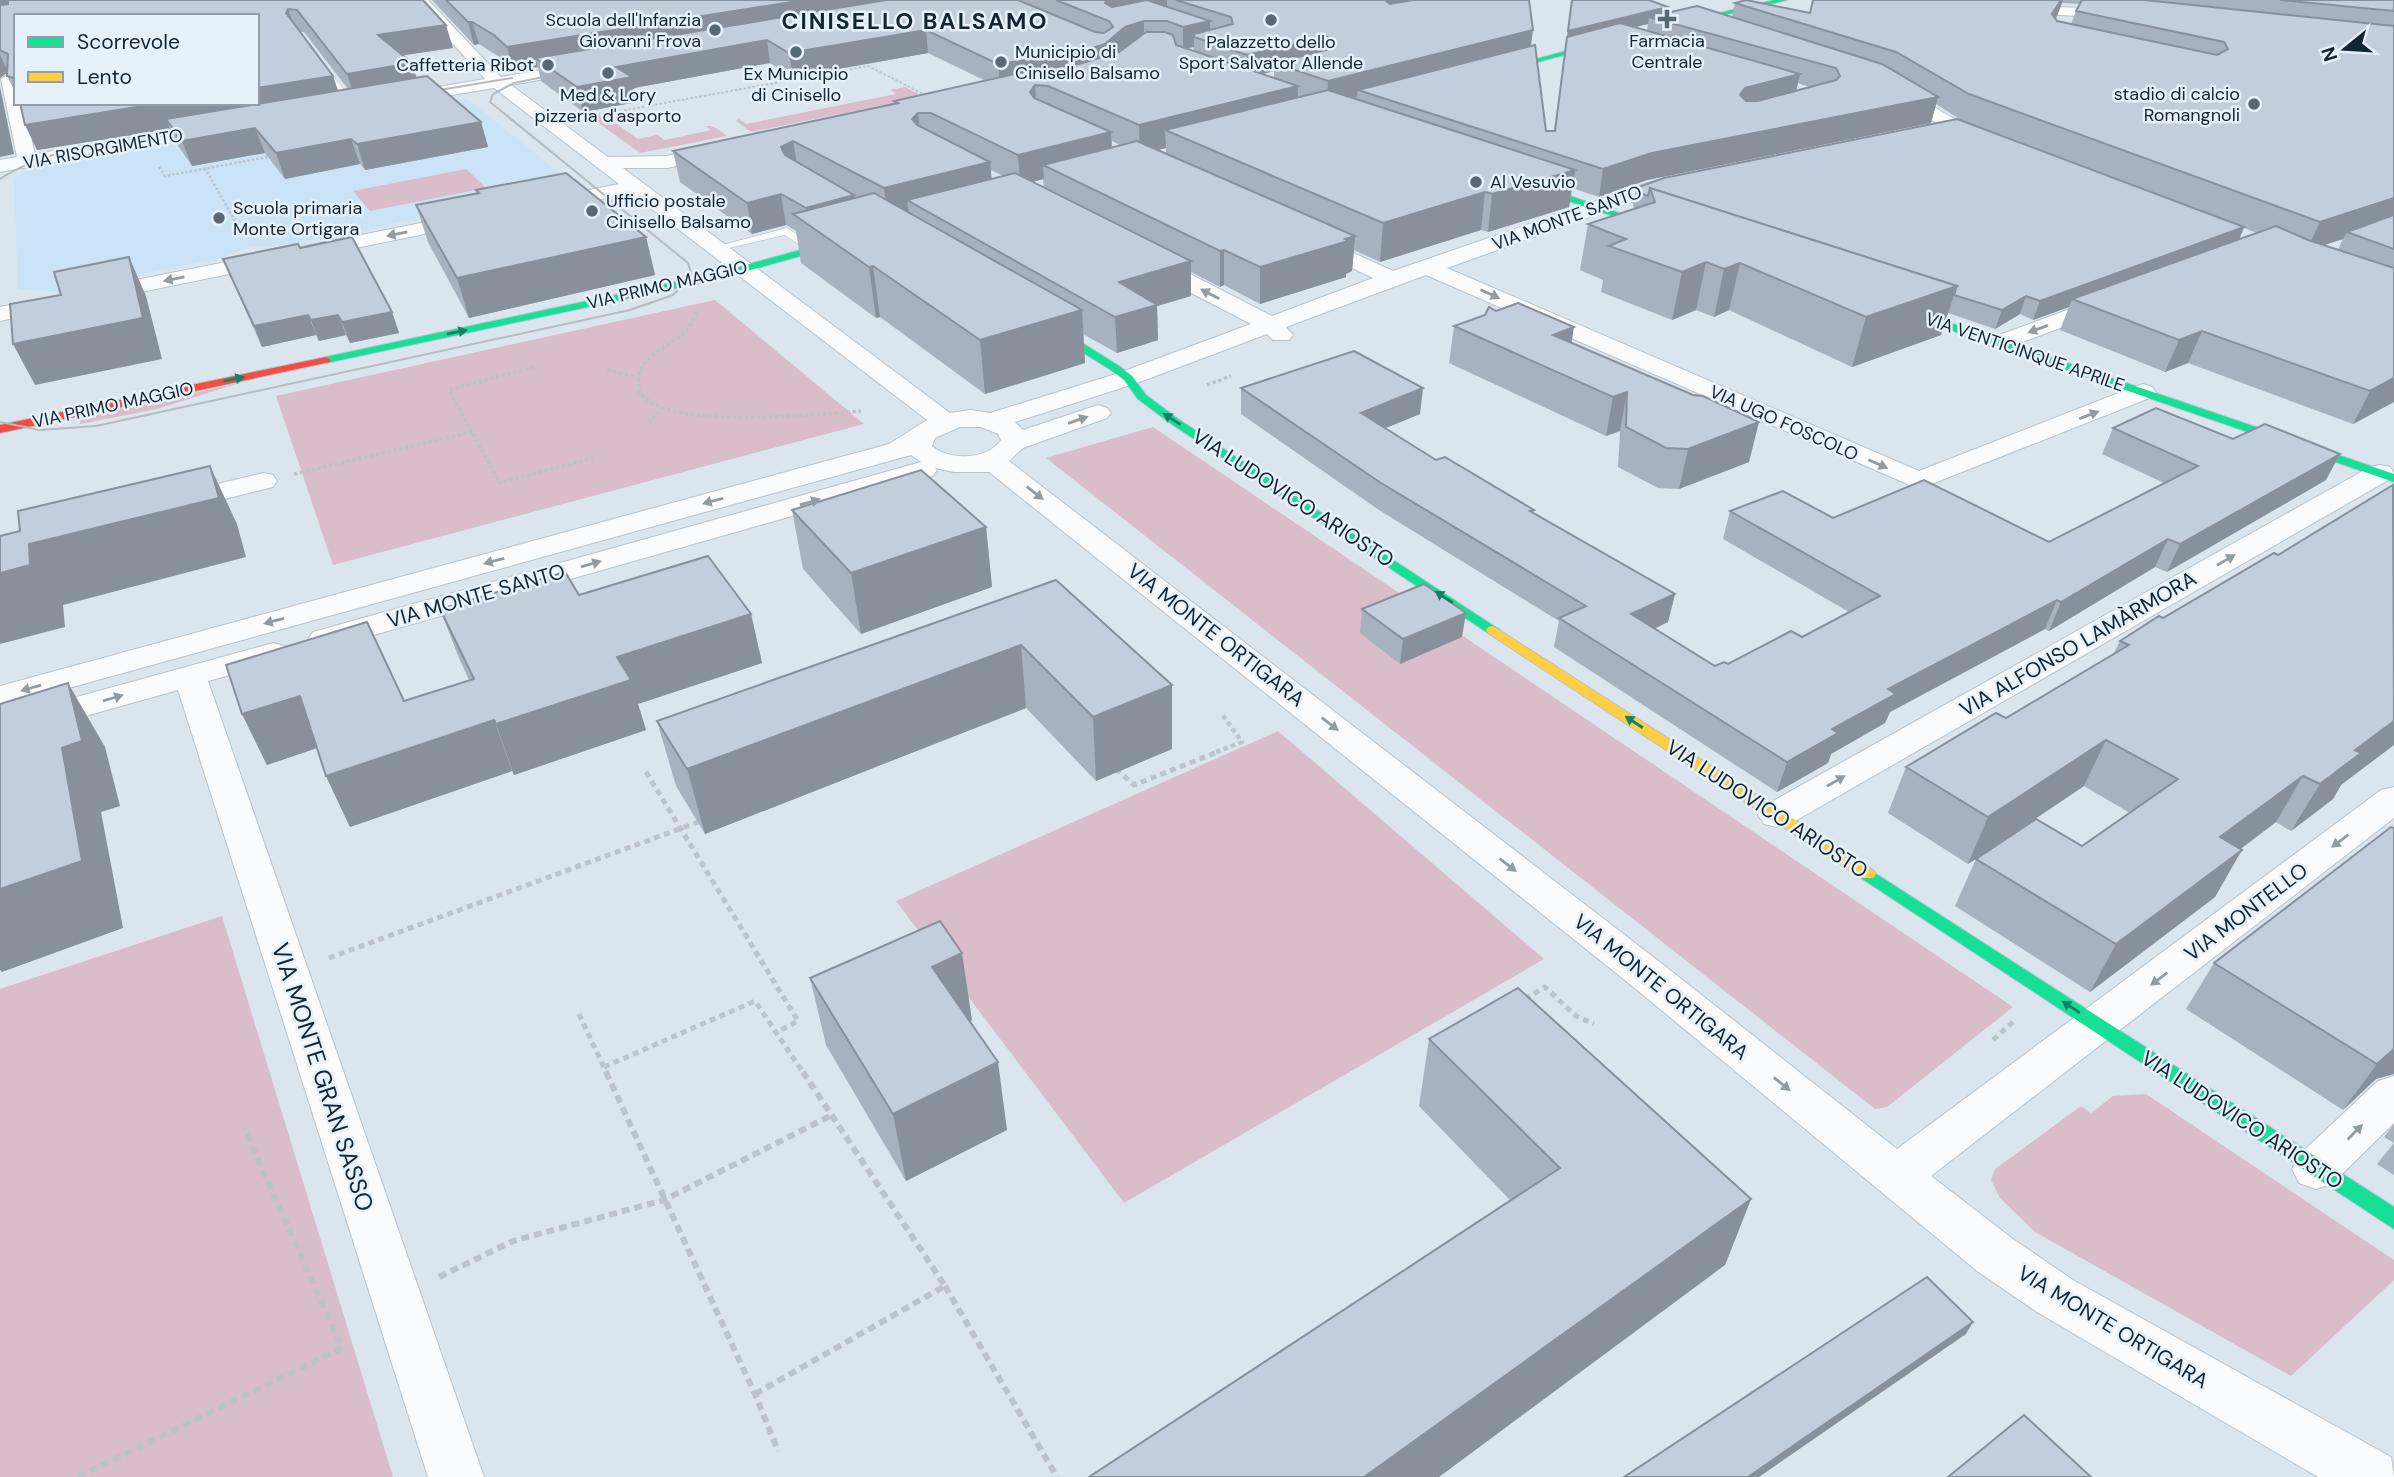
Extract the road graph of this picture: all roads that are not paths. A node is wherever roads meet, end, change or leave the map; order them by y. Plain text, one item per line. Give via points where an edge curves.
1 (420, 0) edge
2 (1784, 0) edge
3 (1918, 0) edge
4 (2072, 10) junction
5 (1665, 11) edge
6 (2142, 16) edge
7 (1695, 20) junction
8 (1652, 30) edge
9 (1721, 30) edge
10 (2060, 30) edge
11 (1624, 39) edge
12 (316, 58) edge
13 (598, 65) edge
14 (1468, 78) edge
15 (497, 82) junction
16 (7, 83) edge
17 (1878, 83) edge
18 (359, 105) joint
19 (8, 113) edge
20 (242, 125) edge
21 (1954, 126) junction
22 (1929, 131) edge
23 (740, 147) edge
24 (2007, 147) edge
25 (27, 161) junction
26 (677, 161) junction
27 (604, 163) junction
28 (0, 166) edge
29 (1510, 178) edge
30 (1694, 179) edge
31 (632, 187) junction
32 (532, 207) edge
33 (1597, 208) junction
34 (491, 215) edge
35 (1292, 232) edge
36 (868, 235) edge
37 (1687, 238) edge
38 (716, 248) junction
39 (813, 249) junction
40 (1124, 249) edge
41 (1427, 267) junction
42 (743, 269) junction
43 (1392, 279) junction
44 (2124, 297) edge
45 (1880, 303) edge
46 (1025, 313) edge
47 (0, 314) edge
48 (1276, 330) junction
49 (1999, 343) junction
50 (1135, 387) junction
51 (2143, 392) junction
52 (992, 421) junction
53 (945, 422) junction
54 (0, 429) edge
55 (919, 440) junction
56 (1013, 442) junction
57 (964, 463) junction
58 (2387, 476) edge
59 (276, 478) road end
60 (145, 510) edge
61 (190, 676) junction
62 (0, 697) edge
63 (0, 729) edge
64 (2394, 799) edge
65 (1777, 815) junction
66 (2098, 1026) junction
67 (2394, 1094) edge
68 (2316, 1169) junction
69 (1896, 1176) junction
70 (2394, 1219) edge
71 (456, 1477) edge
72 (2371, 1477) edge

1 - 15 street
2 - 7 street
3 - 4 street
4 - 6 street
4 - 10 street
5 - 7 street
7 - 8 street
7 - 9 street
11 - 14 street
12 - 18 lane
13 - 15 street
15 - 18 street
15 - 27 street
16 - 19 street
17 - 21 street
19 - 25 street
20 - 25 street, VIA RISORGIMENTO
21 - 22 street
21 - 24 street
23 - 26 street
25 - 28 street, VIA RISORGIMENTO
26 - 27 street
26 - 31 street via 646,172
27 - 31 street
29 - 33 street
30 - 33 street, VIA MONTE SANTO via 1655,187
31 - 32 street
31 - 38 street
33 - 37 street
33 - 41 street, VIA MONTE SANTO
34 -> 47 street
35 - 43 street
36 - 39 street, VIA PRIMO MAGGIO
38 - 39 lane via 787,231
38 - 42 street
39 - 42 street, VIA PRIMO MAGGIO
48 -> 40 street
41 - 43 street, VIA MONTE SANTO
41 -> 51 street, VIA UGO FOSCOLO via 1919,481
42 - 53 street
54 -> 42 street, VIA PRIMO MAGGIO
43 - 48 street, VIA MONTE SANTO
44 -> 49 street
45 - 49 street, VIA VENTICINQUE APRILE
46 - 50 street, VIA LUDOVICO ARIOSTO via 1107,362
48 - 50 street, VIA MONTE SANTO via 1224,366
49 - 51 street, VIA VENTICINQUE APRILE
50 - 52 street, VIA MONTE SANTO
56 -> 50 street, VIA MONTE SANTO
65 -> 50 street, VIA LUDOVICO ARIOSTO
51 - 58 street, VIA VENTICINQUE APRILE
52 - 53 street, VIA MONTE SANTO
52 - 56 street via 1010,430
53 - 55 street, VIA MONTE SANTO
55 - 57 street, VIA MONTE ORTIGARA via 926,455
55 -> 62 street, VIA MONTE SANTO via 858,461
56 - 57 street, VIA MONTE SANTO via 1001,455
61 -> 57 street, VIA MONTE SANTO
57 -> 69 street, VIA MONTE ORTIGARA via 996,465 1007,472
65 -> 58 street, VIA ALFONSO LAMÀRMORA
59 - 60 street
63 -> 61 street, VIA MONTE SANTO
61 - 71 street, VIA MONTE GRAN SASSO
64 -> 66 street, VIA MONTELLO
66 -> 65 street, VIA LUDOVICO ARIOSTO
66 - 68 street, VIA LUDOVICO ARIOSTO
66 - 69 street, VIA MONTELLO
68 -> 67 street
68 - 70 street, VIA LUDOVICO ARIOSTO
69 - 72 street, VIA MONTE ORTIGARA via 2055,1296

